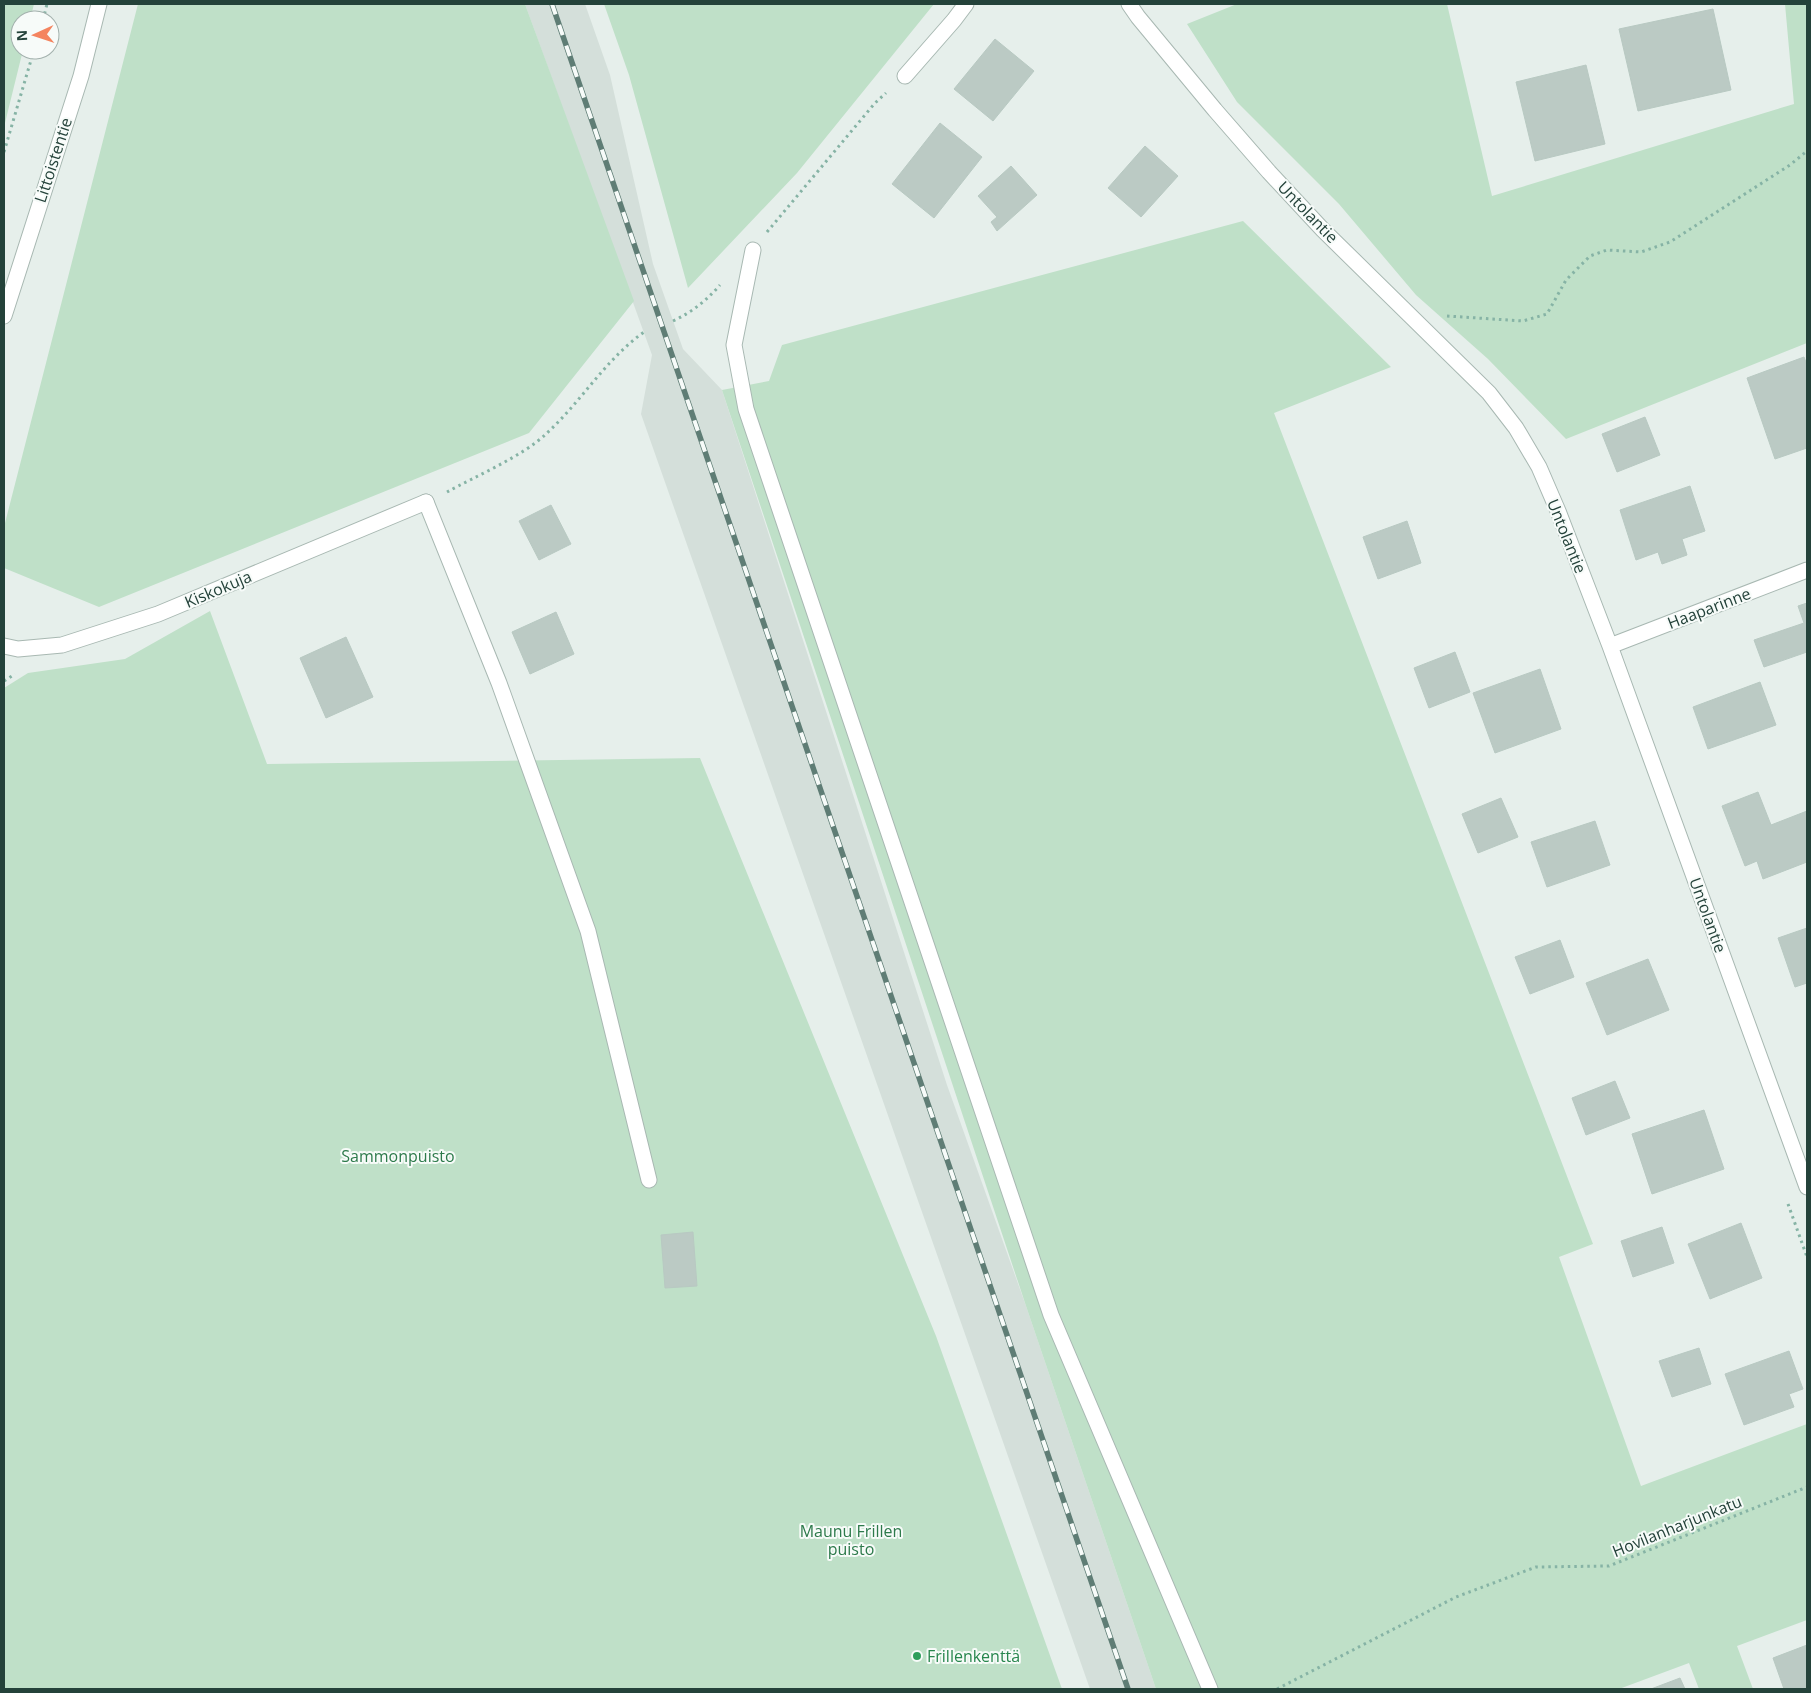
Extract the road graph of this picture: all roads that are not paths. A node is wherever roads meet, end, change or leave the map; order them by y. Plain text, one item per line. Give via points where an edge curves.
1 (99, 4) edge
2 (966, 4) edge
3 (1129, 4) edge
4 (905, 76) road end
5 (753, 250) road end
6 (4, 316) edge
7 (1807, 570) edge
8 (4, 646) edge
9 (1610, 646) junction
10 (649, 1180) dead end
11 (1807, 1188) edge
12 (1210, 1689) edge

1 - 6 street, Littoistentie via 80,76
2 - 4 street
3 - 9 street, Untolantie via 1269,172 1323,230 1489,393 1516,428 1539,466
5 - 12 street via 734,345 746,410 1052,1315
7 - 9 street, Haaparinne
8 - 10 street, Kiskokuja via 18,649 62,645 158,614 426,502 499,683 588,931
9 - 11 street, Untolantie

